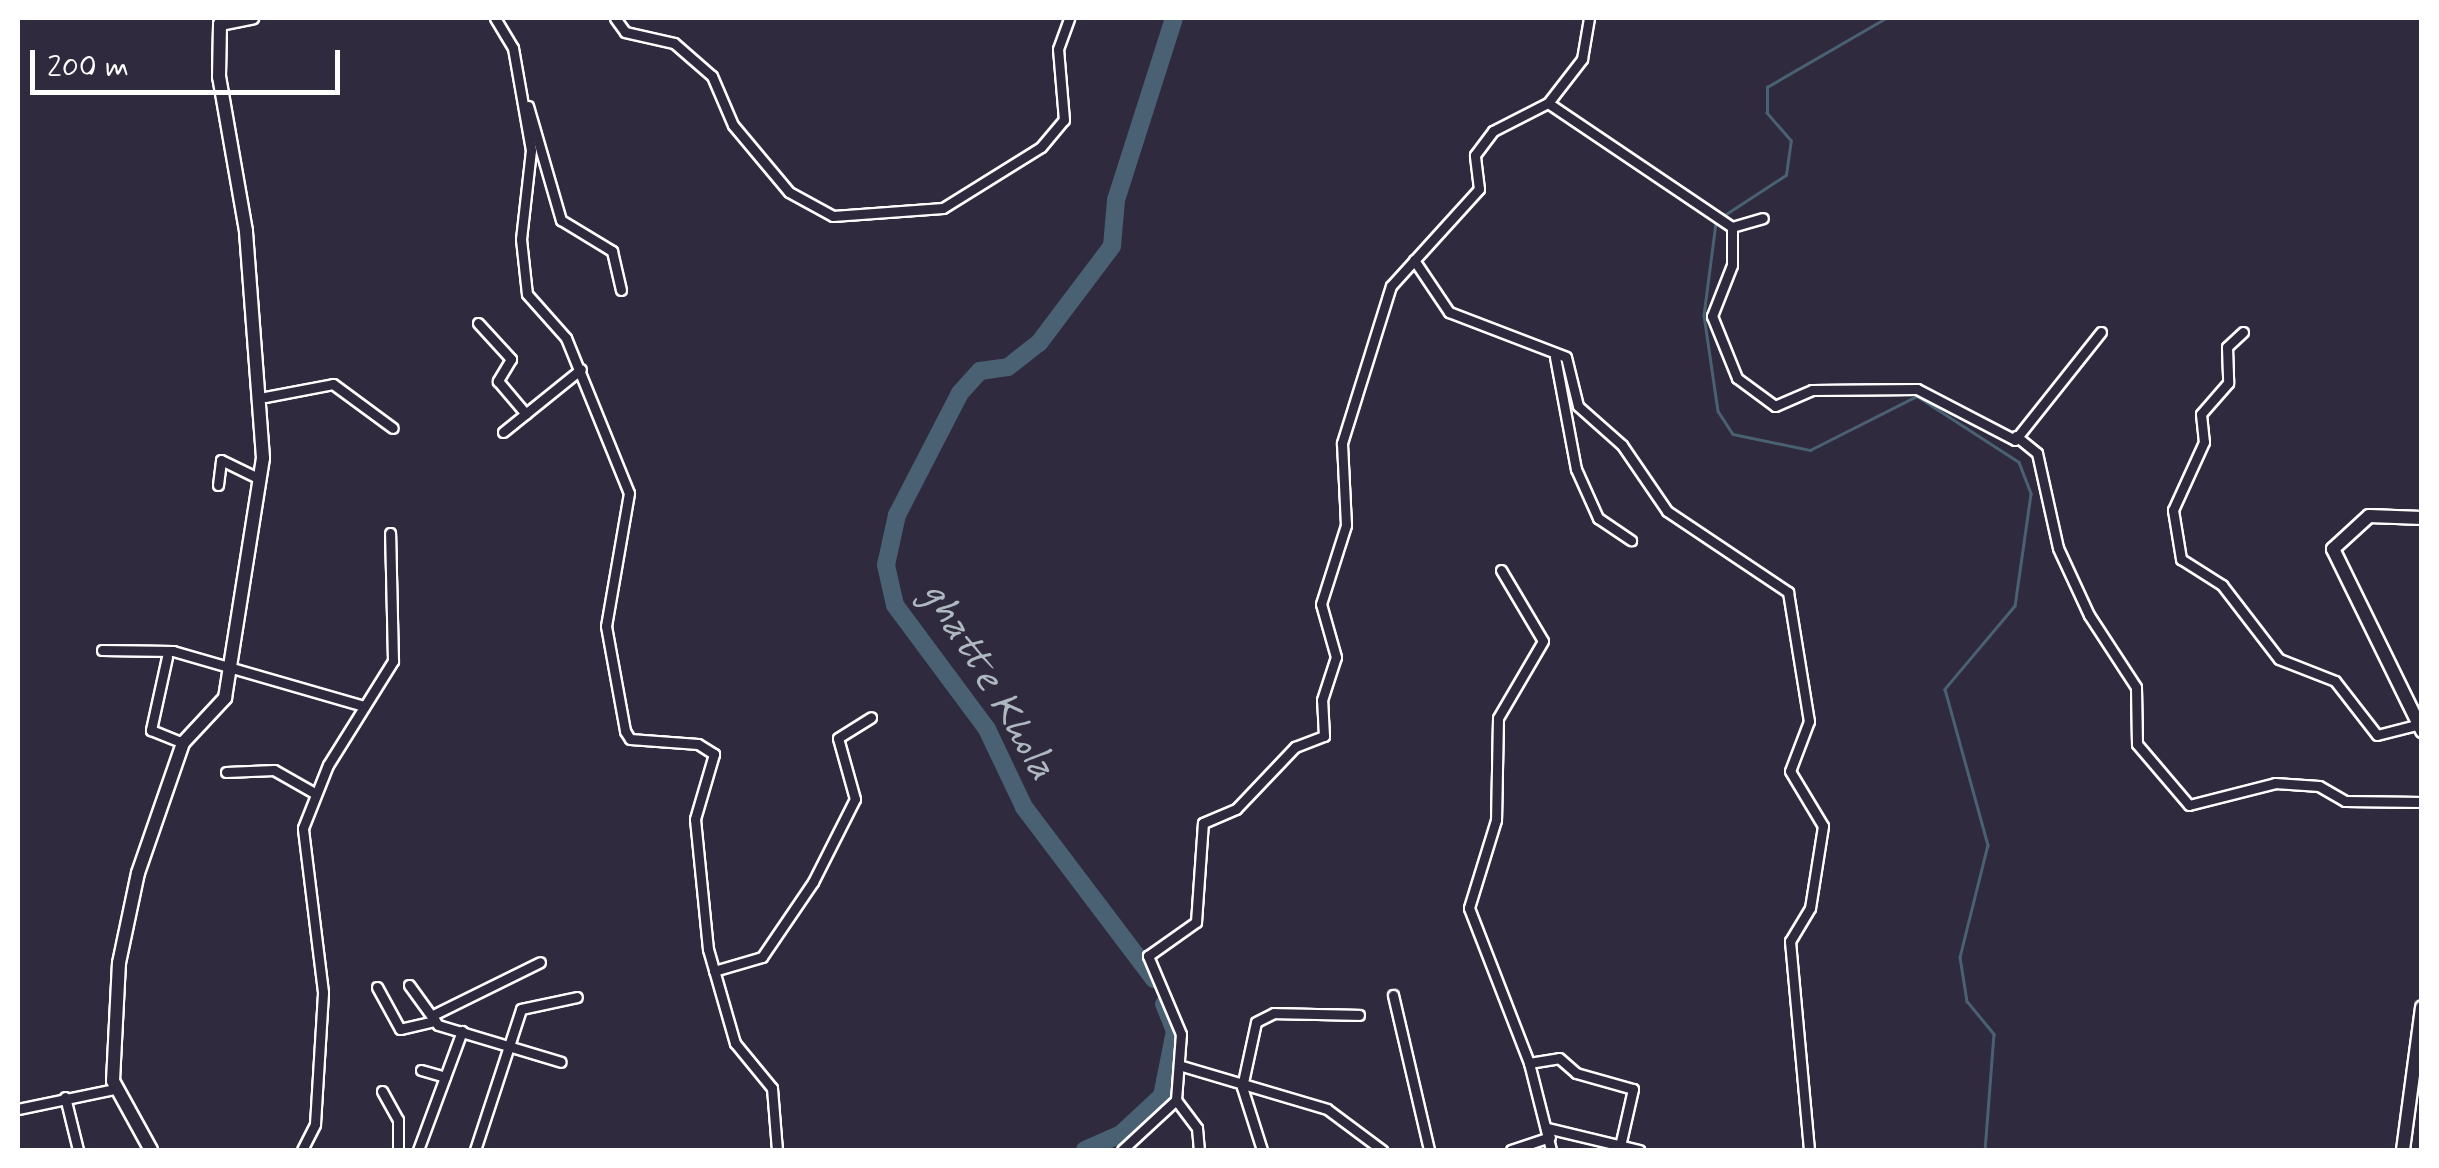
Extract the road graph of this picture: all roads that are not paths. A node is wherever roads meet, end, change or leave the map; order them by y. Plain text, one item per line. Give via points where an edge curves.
1 (252, 18) edge
2 (494, 18) edge
3 (615, 18) edge
4 (1069, 18) edge
5 (1588, 18) edge
6 (219, 21) edge
7 (522, 95) junction
8 (1548, 102) junction
9 (1763, 218) dead end
10 (1732, 228) junction
11 (1414, 260) junction
12 (621, 290) dead end
13 (478, 323) dead end
14 (2101, 332) dead end
15 (2243, 332) dead end
16 (1555, 357) junction
17 (581, 370) junction
18 (265, 397) junction
19 (526, 414) junction
20 (393, 428) dead end
21 (503, 432) dead end
22 (2016, 436) junction
23 (260, 479) junction
24 (218, 485) dead end
25 (2422, 518) edge
26 (390, 533) dead end
27 (1631, 540) dead end
28 (1501, 570) dead end
29 (102, 650) dead end
30 (167, 657) junction
31 (232, 666) junction
32 (364, 706) junction
33 (871, 717) dead end
34 (2419, 728) edge
35 (183, 743) junction
36 (226, 772) dead end
37 (316, 794) junction
38 (2422, 802) edge
39 (540, 962) dead end
40 (714, 970) junction
41 (409, 985) dead end
42 (377, 987) dead end
43 (1394, 995) dead end
44 (578, 997) dead end
45 (2422, 1008) edge
46 (1358, 1015) dead end
47 (435, 1018) junction
48 (462, 1032) junction
49 (510, 1045) junction
50 (562, 1062) dead end
51 (1529, 1062) junction
52 (1182, 1066) junction
53 (420, 1070) dead end
54 (445, 1078) junction
55 (1242, 1086) junction
56 (116, 1089) junction
57 (382, 1090) dead end
58 (64, 1097) junction
59 (1176, 1100) junction
60 (18, 1108) edge
61 (1548, 1132) junction
62 (420, 1146) edge
63 (1620, 1146) junction
64 (78, 1150) edge
65 (151, 1150) edge
66 (302, 1150) edge
67 (398, 1150) edge
68 (408, 1150) edge
69 (475, 1150) edge
70 (777, 1150) edge
71 (1122, 1150) edge
72 (1200, 1150) edge
73 (1262, 1150) edge
74 (1382, 1150) edge
75 (1429, 1150) edge
76 (1511, 1150) edge
77 (1551, 1150) edge
78 (1640, 1150) edge
79 (1808, 1150) edge
80 (2403, 1150) edge

1 - 6 street
2 - 7 street via 513,48
3 - 4 street via 625,32 674,43 712,76 733,126 789,192 833,216 943,208 1041,146 1064,120 1058,49
5 - 8 street via 1582,58
6 - 18 street via 219,77
7 - 12 street via 561,220 612,251
7 - 17 street via 532,150 521,239 527,294
8 - 10 street
8 - 11 street via 1492,130 1476,155 1479,189
9 - 10 street
10 - 22 street via 1732,265 1712,316 1750,394 1775,406 1812,390 1917,389
11 - 16 street via 1449,312 1521,334
11 - 52 street via 1391,286 1342,443 1346,525 1321,604 1336,657 1322,700 1324,736 1295,747 1236,810 1203,823 1196,922 1148,956 1181,1034
13 - 19 street via 511,359 498,381
14 - 22 street
15 - 34 street via 2227,346 2228,383 2201,414 2204,442 2173,510 2181,559 2222,585 2279,660 2334,681 2377,735
16 - 27 street via 1576,469 1598,518
16 - 79 street via 1572,366 1578,406 1622,445 1666,511 1774,576 1794,607 1809,721 1790,770 1823,826 1810,908 1790,941
17 - 19 street
17 - 40 street via 629,493 606,626 627,735 714,754 695,838
18 - 20 street via 333,384
18 - 23 street
19 - 21 street
22 - 38 street via 2036,453 2050,486 2058,548 2089,615 2136,687 2138,744 2190,805 2275,783 2319,786 2346,801
23 - 24 street via 221,460
23 - 31 street
25 - 34 street via 2369,516 2332,548
26 - 32 street via 394,652
28 - 51 street via 1542,641 1498,718 1496,820 1470,908
29 - 30 street
30 - 31 street
30 - 35 street via 151,730
31 - 32 street
31 - 35 street via 225,698
32 - 37 street
33 - 40 street via 838,738 855,799 813,882 762,956
35 - 56 street via 122,946
36 - 37 street via 274,770
37 - 66 street via 302,828 303,871 322,932 323,992 315,1124
39 - 47 street
40 - 70 street via 736,1043 772,1088
41 - 47 street
42 - 47 street via 400,1029
43 - 75 street
44 - 49 street via 520,1009
45 - 80 street
46 - 55 street via 1274,1013 1256,1022
47 - 48 street
48 - 49 street
48 - 54 street
49 - 50 street
49 - 69 street
51 - 61 street
51 - 63 street via 1559,1058 1576,1073 1633,1088
52 - 55 street
52 - 59 street
53 - 54 street
54 - 62 street
55 - 73 street
55 - 74 street via 1327,1109
56 - 58 street
56 - 65 street
57 - 67 street via 398,1120
58 - 60 street
58 - 64 street
59 - 71 street
59 - 72 street via 1197,1128
61 - 63 street
61 - 76 street
61 - 77 street
62 - 68 street
63 - 78 street

